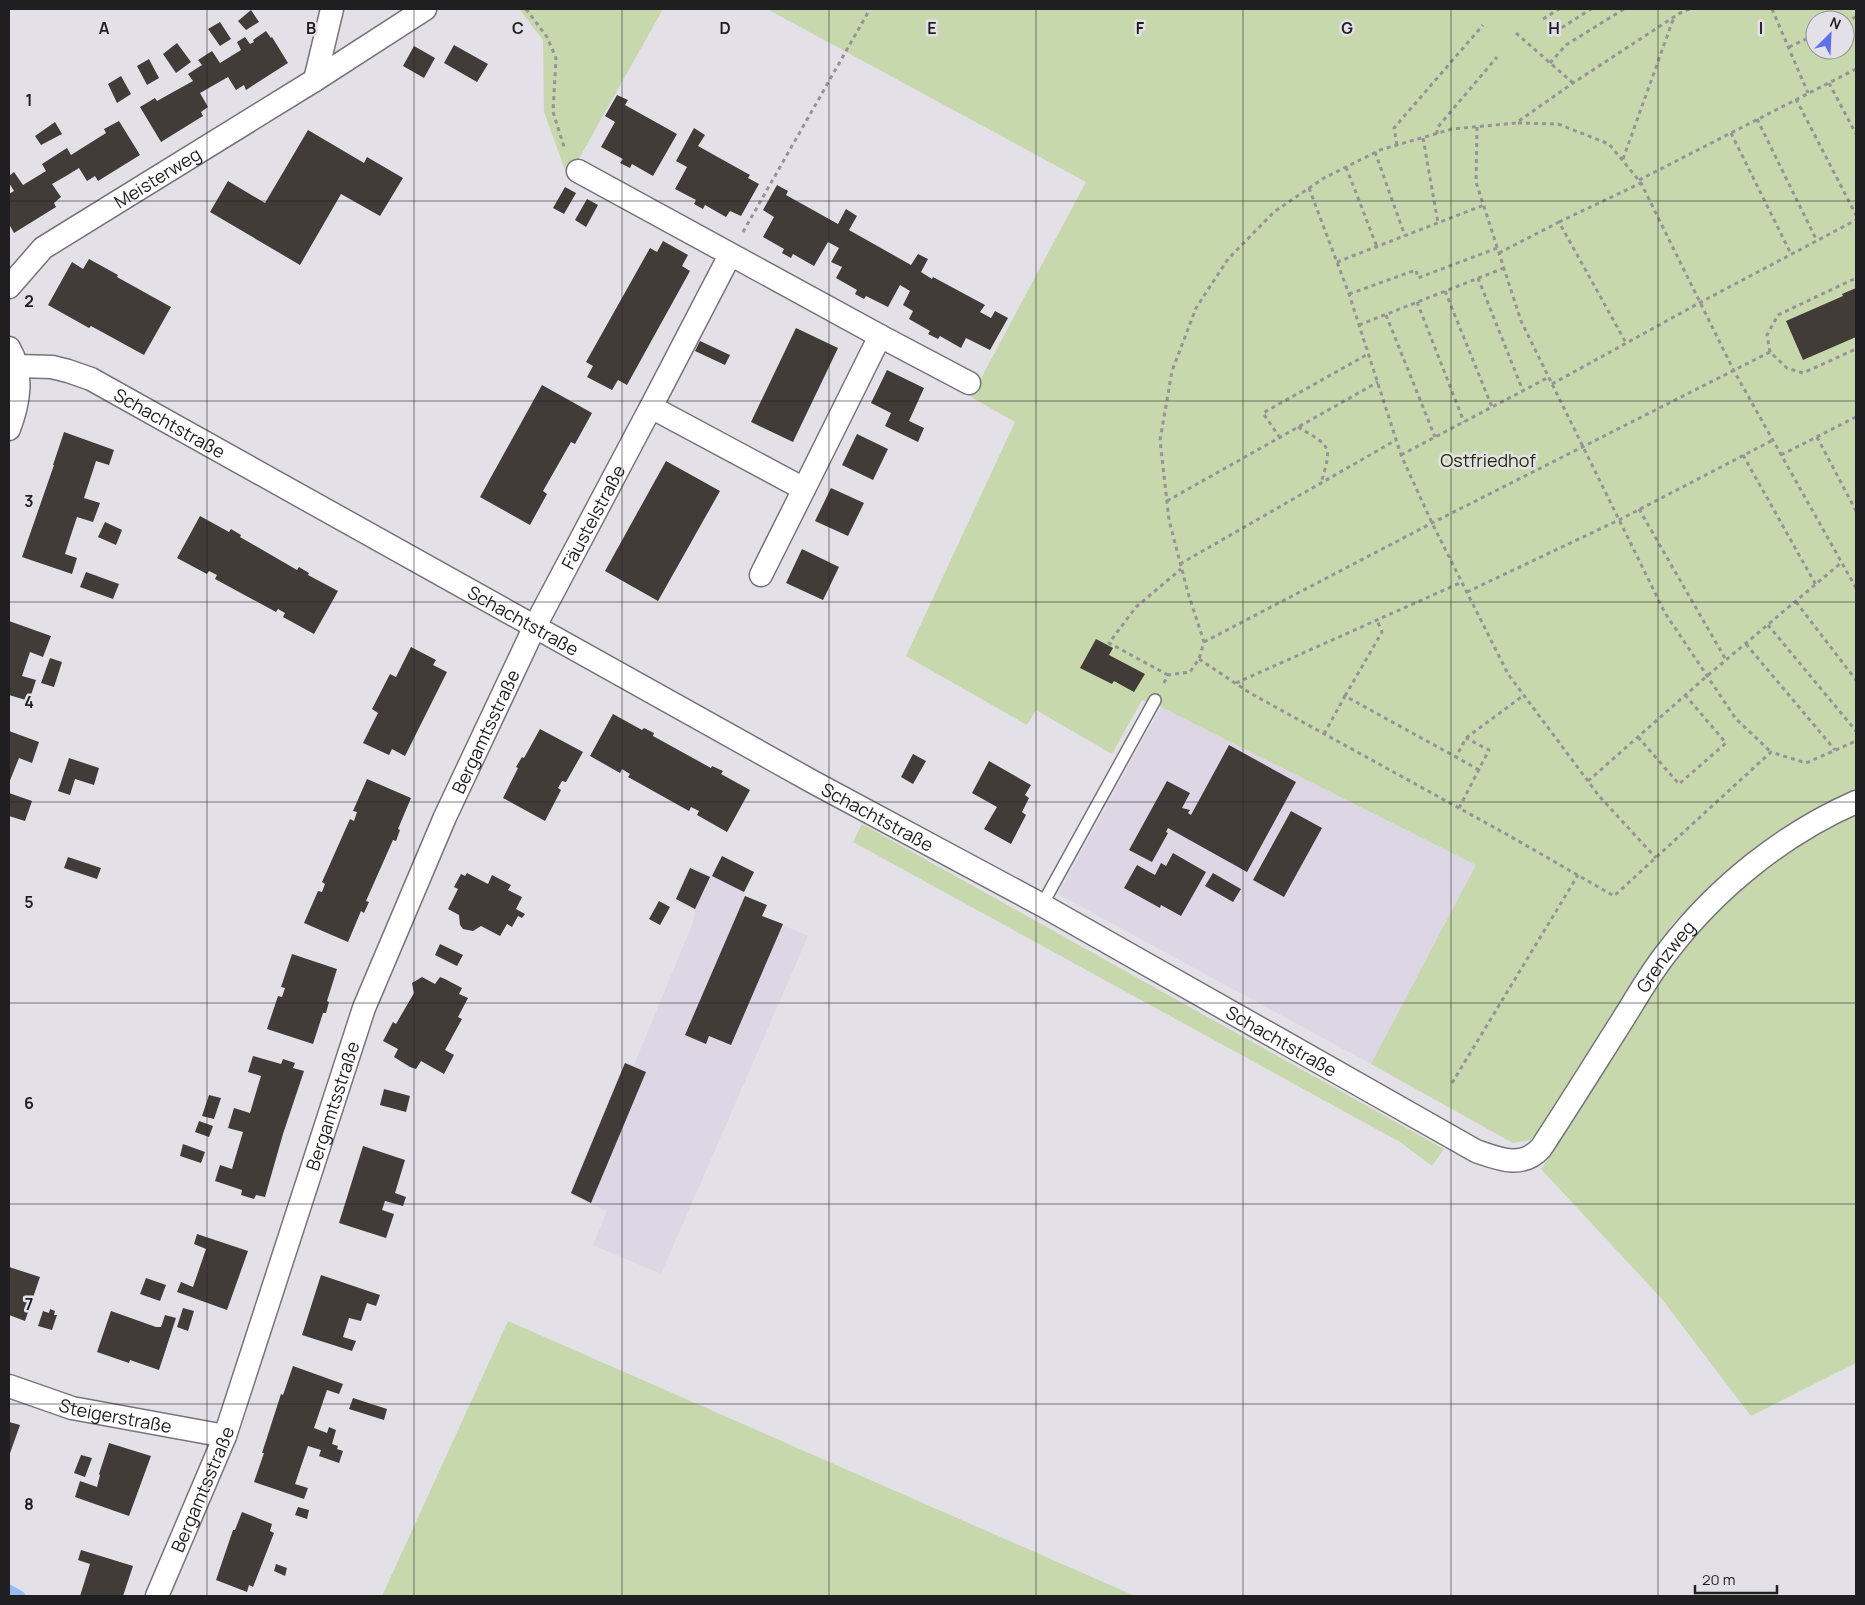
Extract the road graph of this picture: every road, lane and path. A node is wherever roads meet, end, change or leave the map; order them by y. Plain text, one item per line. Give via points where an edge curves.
1 (332, 9) edge
2 (425, 9) edge
3 (526, 9) edge
4 (870, 9) edge
5 (1559, 9) edge
6 (1591, 9) edge
7 (1624, 9) edge
8 (1690, 9) edge
9 (1772, 9) edge
10 (1674, 17) junction
11 (1543, 19) dead end
12 (1482, 25) dead end
13 (1555, 32) dead end
14 (1516, 33) dead end
15 (1805, 40) edge
16 (1789, 47) junction
17 (1496, 57) dead end
18 (1550, 63) junction
19 (1856, 69) edge
20 (315, 80) junction
21 (1573, 83) junction
22 (1829, 83) junction
23 (1808, 93) junction
24 (1796, 99) junction
25 (1757, 119) junction
26 (1516, 123) junction
27 (1477, 127) junction
28 (1730, 133) junction
29 (1437, 134) junction
30 (1856, 134) edge
31 (1423, 138) junction
32 (1397, 145) junction
33 (1375, 152) junction
34 (1622, 160) junction
35 (1346, 167) junction
36 (578, 171) joint
37 (1640, 182) junction
38 (1309, 188) junction
39 (1484, 205) junction
40 (1856, 215) edge
41 (1856, 220) edge
42 (1559, 222) junction
43 (1438, 223) junction
44 (1405, 236) junction
45 (1816, 241) junction
46 (1378, 246) junction
47 (1498, 248) junction
48 (1499, 253) junction
49 (1791, 254) junction
50 (730, 255) junction
51 (1337, 262) junction
52 (1504, 268) junction
53 (1478, 278) junction
54 (1856, 278) edge
55 (9, 287) edge
56 (1445, 291) junction
57 (1349, 294) junction
58 (1417, 302) junction
59 (1701, 302) junction
60 (1386, 315) junction
61 (1359, 325) junction
62 (880, 336) junction
63 (1626, 343) junction
64 (1856, 349) edge
65 (1770, 352) junction
66 (1368, 354) junction
67 (13, 357) edge
68 (1734, 371) junction
69 (1549, 378) junction
70 (1378, 382) junction
71 (969, 383) dead end
72 (1552, 384) junction
73 (1523, 391) junction
74 (651, 407) junction
75 (1492, 407) junction
76 (1856, 417) edge
77 (1464, 422) junction
78 (1298, 427) junction
79 (9, 429) edge
80 (1435, 437) junction
81 (1817, 437) junction
82 (1280, 438) junction
83 (1396, 440) junction
84 (1773, 440) junction
85 (1584, 446) junction
86 (1401, 455) junction
87 (1743, 455) junction
88 (1781, 455) junction
89 (1321, 483) junction
90 (804, 489) junction
91 (1167, 501) junction
92 (1639, 509) junction
93 (1856, 511) edge
94 (1620, 520) junction
95 (1432, 523) junction
96 (1842, 562) junction
97 (1181, 567) junction
98 (761, 575) dead end
99 (1462, 582) junction
100 (1816, 585) junction
101 (1856, 588) edge
102 (1467, 592) junction
103 (1796, 602) junction
104 (1377, 620) junction
105 (1768, 625) junction
106 (535, 626) junction
107 (1204, 642) junction
108 (1746, 644) junction
109 (1199, 659) junction
110 (1726, 660) junction
111 (1168, 675) junction
112 (1707, 676) junction
113 (1856, 680) edge
114 (1236, 684) junction
115 (1524, 695) junction
116 (1345, 696) junction
117 (1686, 696) junction
118 (1155, 700) joint
119 (1856, 731) edge
120 (1324, 734) junction
121 (1638, 737) junction
122 (1466, 738) junction
123 (1856, 741) edge
124 (1835, 750) junction
125 (1771, 752) junction
126 (1456, 757) junction
127 (1479, 770) junction
128 (1588, 781) junction
129 (1856, 802) edge
130 (1459, 808) junction
131 (1656, 858) junction
132 (1578, 875) junction
133 (1042, 905) junction
134 (1452, 1083) dead end
135 (1525, 1160) joint
136 (9, 1386) edge
137 (225, 1436) junction
138 (157, 1596) edge

1 - 20 street
2 - 20 street, Meisterweg
3 - 36 path via 547,37 556,58 553,112 569,160
4 - 50 path
5 - 11 path
6 - 13 path
7 - 18 path via 1566,45
8 - 10 path
9 - 16 path
10 - 21 path
10 - 34 path
12 - 32 path via 1394,128
14 - 18 path
15 - 16 path
16 - 23 path
17 - 29 path via 1437,128
18 - 21 path
19 - 22 path
20 - 55 street, Meisterweg via 43,248
21 - 26 path
22 - 23 path
22 - 30 path
23 - 24 path
24 - 25 path
24 - 40 path
25 - 28 path
25 - 45 path
26 - 27 path
26 - 34 path via 1558,124 1609,144
27 - 29 path
27 - 39 path via 1476,182
28 - 37 path
28 - 49 path
29 - 31 path
31 - 32 path
31 - 43 path
32 - 33 path
33 - 35 path
33 - 44 path
34 - 37 path
35 - 38 path
35 - 46 path
36 - 50 street
37 - 42 path
37 - 59 path
38 - 51 path
38 - 91 path via 1274,212 1228,259 1196,308 1172,371 1160,440
39 - 43 path
39 - 47 path
41 - 45 path
42 - 48 path
42 - 63 path
43 - 44 path
44 - 46 path
45 - 49 path
46 - 51 path
47 - 48 path
47 - 57 path via 1418,278 1416,270
48 - 52 path
49 - 59 path
50 - 62 street
50 - 74 street, Fäustelstraße
51 - 57 path
52 - 53 path
52 - 69 path via 1521,321
53 - 56 path
53 - 73 path
54 - 65 path via 1778,315 1767,335
56 - 58 path
56 - 75 path
57 - 61 path
58 - 60 path
58 - 77 path
59 - 63 path
59 - 68 path
60 - 61 path
60 - 80 path
61 - 66 path
62 - 71 street
62 - 90 street
63 - 72 path
64 - 65 path via 1804,373 1787,368
65 - 68 path
66 - 70 path
66 - 82 path via 1263,412
67 - 79 street via 19,387
67 - 106 street, Schachtstraße via 91,379
68 - 84 path
68 - 85 path
69 - 72 path
69 - 73 path
70 - 78 path
70 - 83 path
72 - 85 path
73 - 75 path
74 - 90 street
74 - 106 street, Fäustelstraße
75 - 77 path
76 - 81 path
77 - 80 path
78 - 82 path
78 - 89 path via 1327,447 1329,455
80 - 86 path
81 - 88 path
81 - 93 path
82 - 91 path
83 - 86 path
83 - 89 path
84 - 87 path
84 - 88 path
85 - 94 path
85 - 95 path
86 - 95 path
87 - 92 path
87 - 100 path
88 - 96 path
89 - 97 path
90 - 98 street
91 - 97 path
92 - 94 path
92 - 110 path
94 - 102 path
94 - 112 path via 1665,613
95 - 99 path
95 - 107 path
96 - 100 path
96 - 101 path
97 - 107 path
97 - 111 path via 1136,606 1109,643
99 - 102 path
99 - 104 path
100 - 103 path
102 - 115 path via 1508,674
103 - 105 path
103 - 113 path
104 - 114 path
104 - 116 path via 1382,632
105 - 108 path
105 - 119 path
106 - 133 street, Schachtstraße via 813,782
106 - 137 street, Bergamtsstraße via 445,817 364,1008
107 - 109 path
108 - 110 path
108 - 124 path
109 - 111 path via 1190,672
109 - 114 path
110 - 112 path
111 - 118 path
112 - 117 path
112 - 125 path via 1736,719
114 - 120 path
115 - 122 path
115 - 128 path
116 - 120 path
116 - 126 path
117 - 121 path
117 - 121 path via 1726,744 1679,784
118 - 133 lane
120 - 130 path
121 - 128 path
122 - 126 path
122 - 127 path via 1489,750
123 - 124 path
124 - 125 path via 1806,763
125 - 131 path
126 - 127 path
127 - 130 path
128 - 131 path
129 - 135 street, Grenzweg via 1801,831 1770,852 1711,902 1684,931 1653,972 1541,1148
130 - 132 path
131 - 132 path via 1614,896
132 - 134 path
133 - 135 street, Schachtstraße via 1476,1151 1502,1160
136 - 137 street, Steigerstraße via 72,1408
137 - 138 street, Bergamtsstraße

